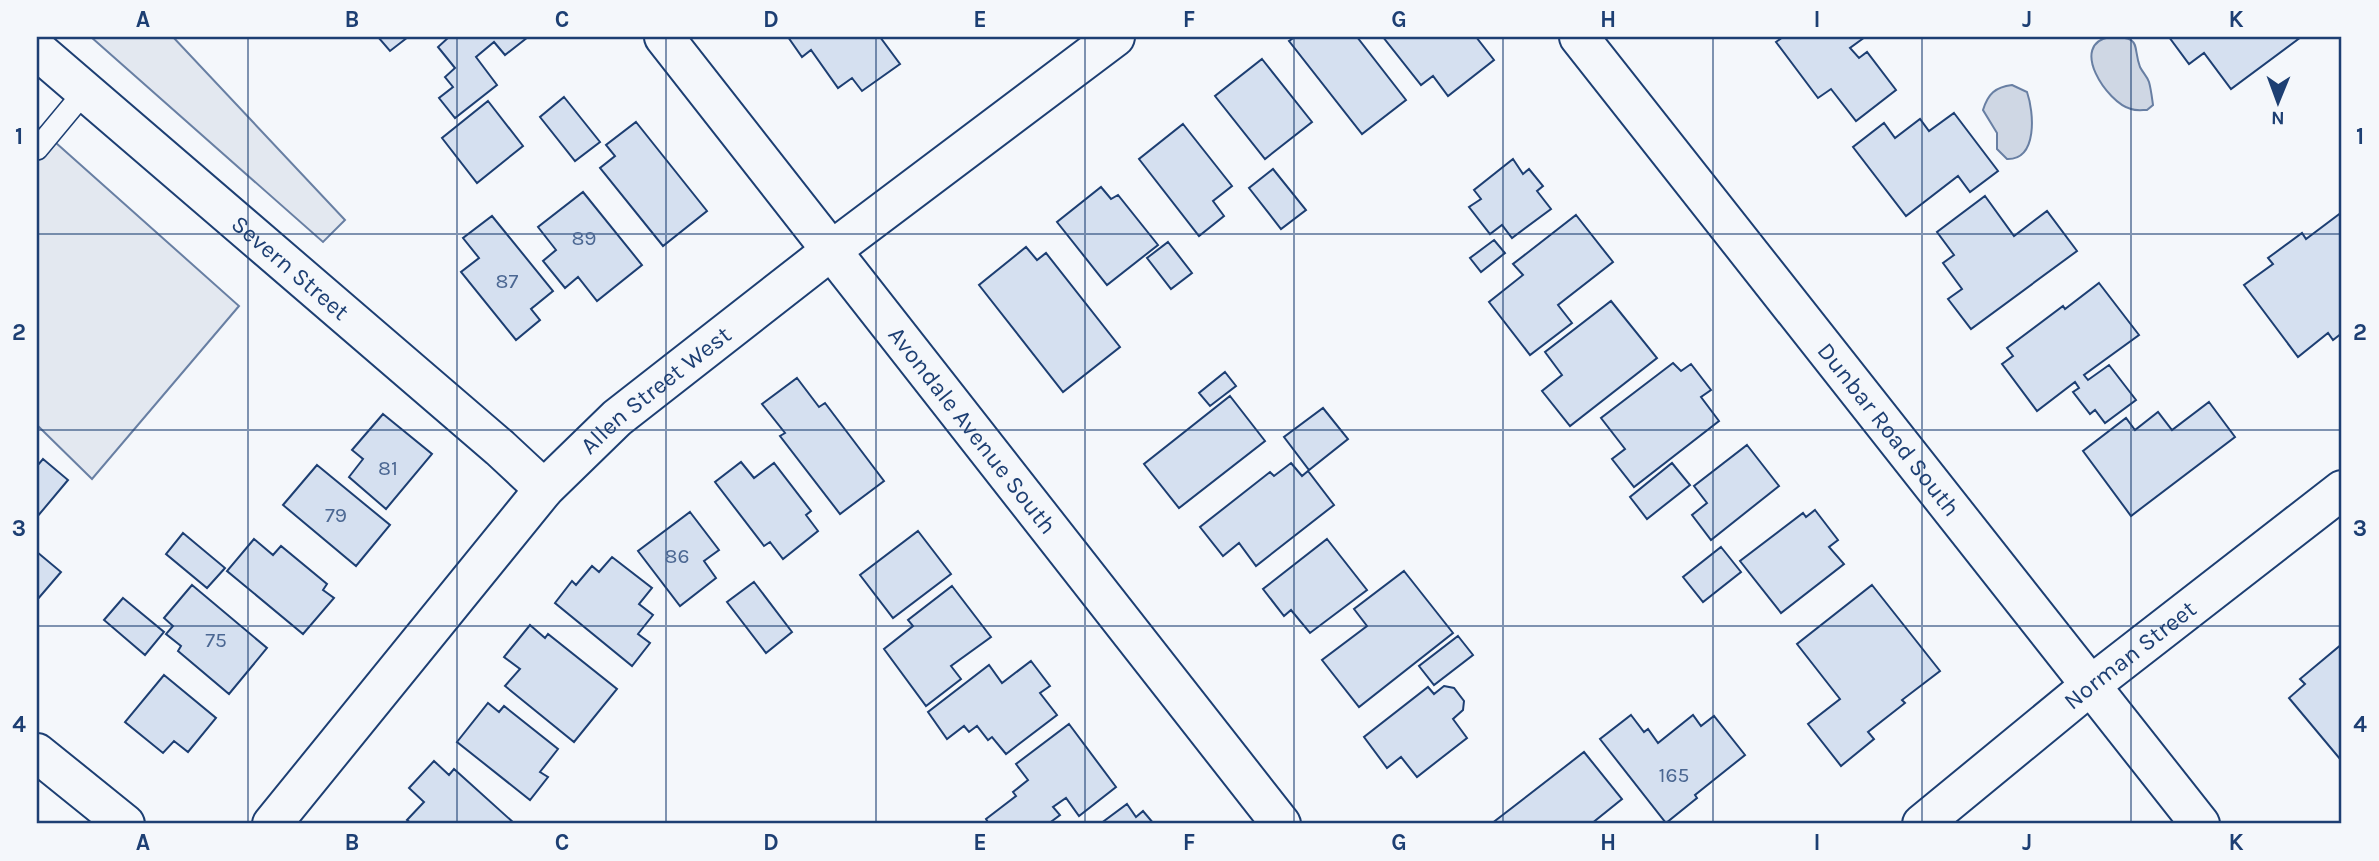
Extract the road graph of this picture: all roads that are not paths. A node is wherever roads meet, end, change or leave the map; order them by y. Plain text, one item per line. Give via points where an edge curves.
1 (664, 37) edge
2 (1115, 37) edge
3 (1579, 37) edge
4 (37, 50) edge
5 (86, 90) junction
6 (37, 149) edge
7 (832, 250) junction
8 (544, 489) junction
9 (2342, 490) edge
10 (2091, 685) junction
11 (37, 752) edge
12 (125, 824) edge
13 (273, 824) edge
14 (1281, 824) edge
15 (1922, 824) edge
16 (2200, 824) edge

1 - 7 street, Avondale Avenue South
2 - 7 street, Allen Street West
3 - 10 street, Dunbar Road South
4 - 5 street, Severn Street
5 - 6 lane
5 - 8 street, Severn Street
7 - 8 street, Allen Street West via 617,418
7 - 14 street, Avondale Avenue South
8 - 13 street, Allen Street West
9 - 10 street, Norman Street
10 - 15 street, Norman Street
10 - 16 street, Dunbar Road South
11 - 12 street

